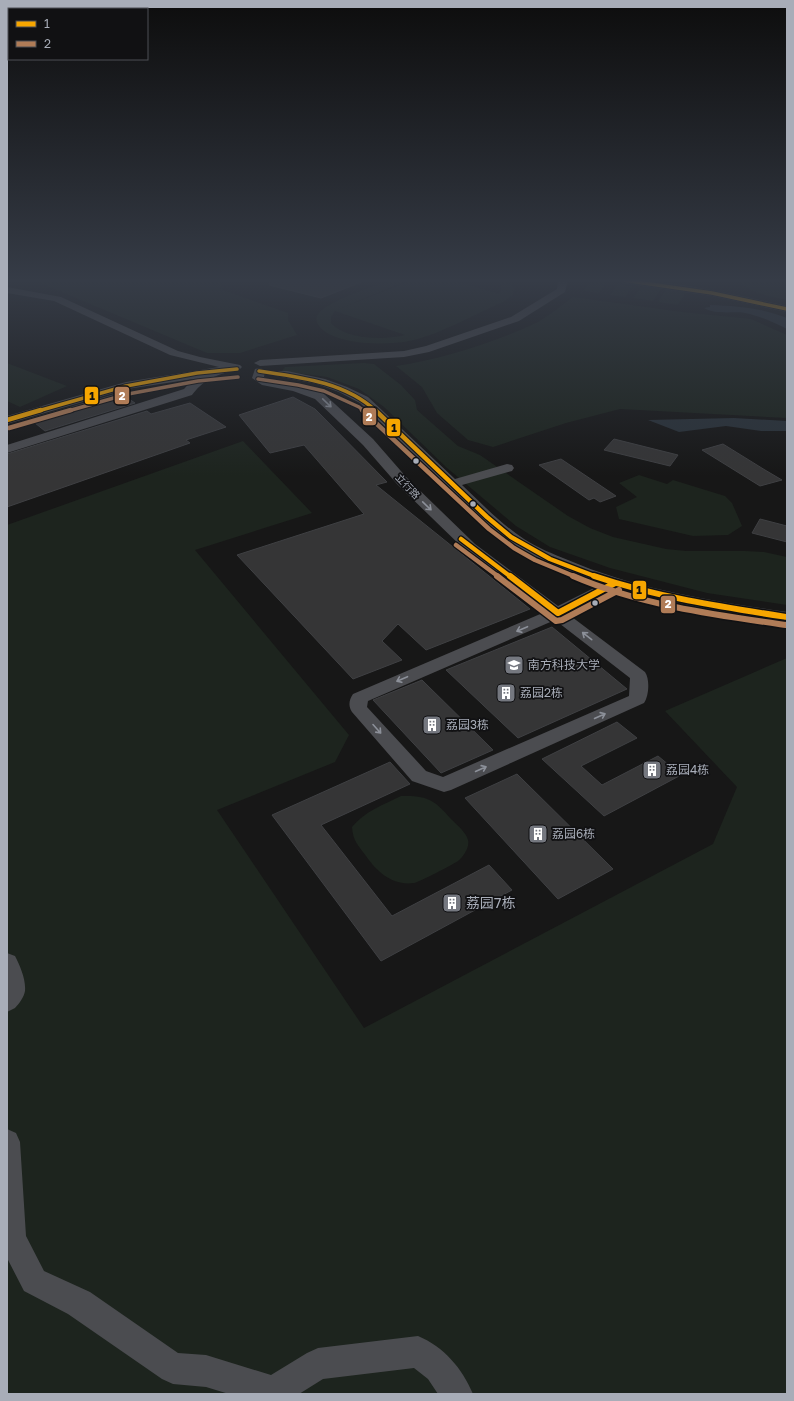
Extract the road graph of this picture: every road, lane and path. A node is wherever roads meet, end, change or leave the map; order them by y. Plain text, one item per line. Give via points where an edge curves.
1 (158, 345) edge
2 (439, 345) edge
3 (241, 365) junction
4 (260, 367) junction
5 (214, 371) junction
6 (188, 392) junction
7 (201, 397) dead end
8 (7, 420) edge
9 (7, 449) edge
10 (507, 468) dead end
11 (452, 484) junction
12 (616, 583) junction
13 (558, 613) junction
14 (787, 617) edge
15 (7, 963) edge
16 (7, 1001) edge
17 (7, 1142) edge
18 (458, 1394) edge

1 - 3 street via 198,360
2 - 4 street via 404,354 292,360
3 - 4 street via 245,373
3 - 5 street
4 - 11 street via 319,380 360,397
4 -> 13 street, 立行路 via 258,378 266,383 296,388 319,396 368,442 402,481 470,547
5 - 6 street via 197,380
5 - 8 street via 119,387
6 - 7 street
6 - 9 street
10 - 11 street
11 - 12 street via 519,542 560,564
12 - 13 street
12 - 14 street via 712,606
13 -> 13 street via 359,698 358,708 419,776 444,785 638,699 639,676
15 - 16 street via 13,992
17 - 18 street via 12,1238 34,1281 79,1303 173,1368 206,1371 273,1392 318,1364 418,1352 439,1368

